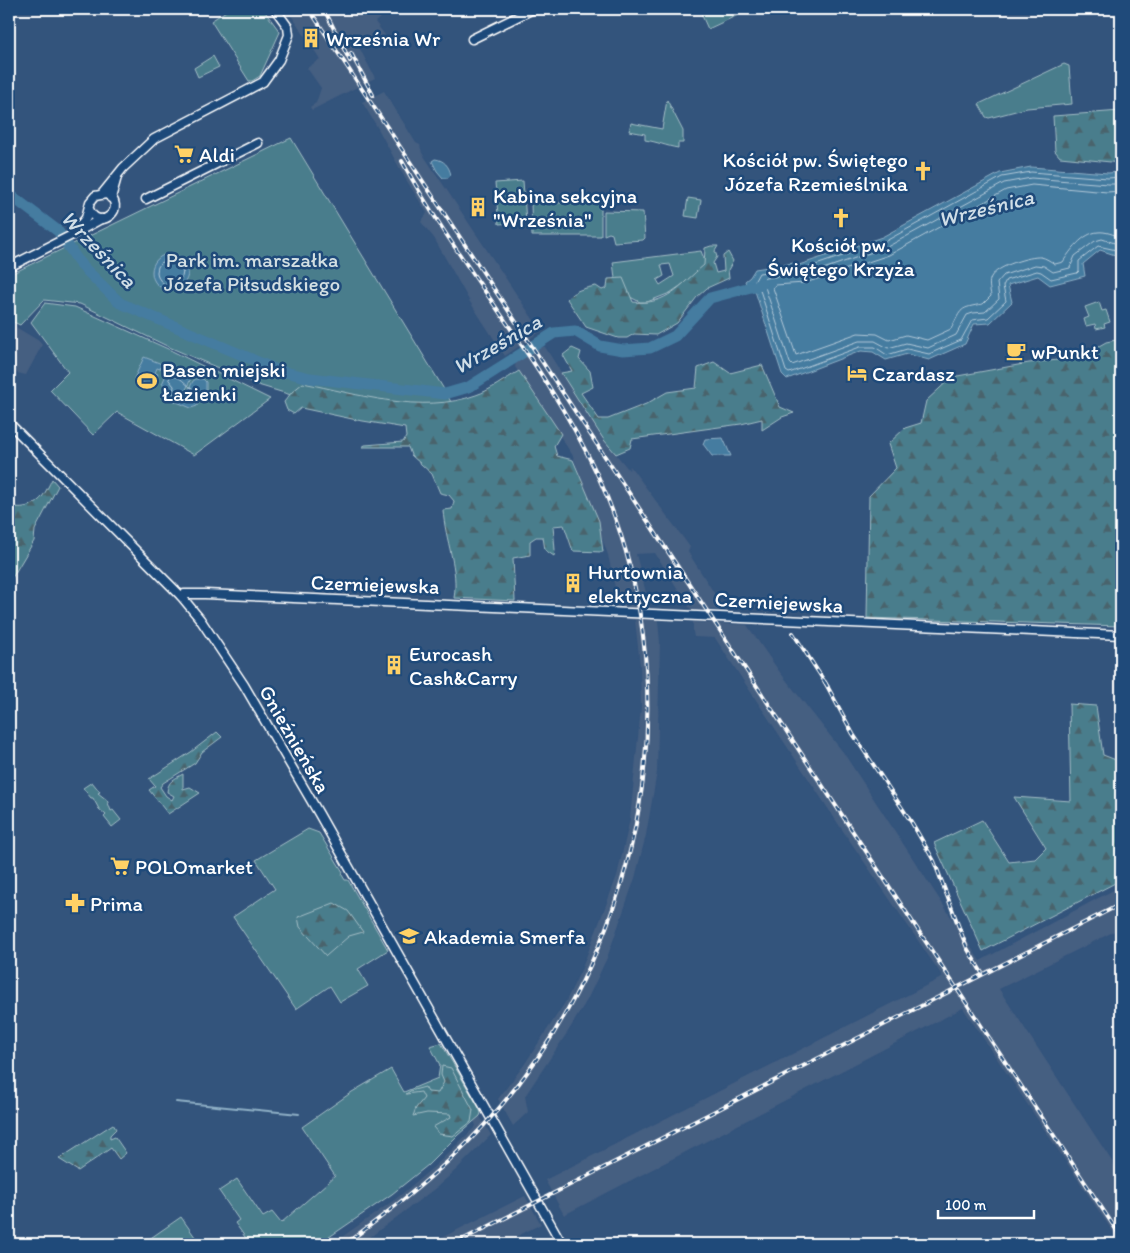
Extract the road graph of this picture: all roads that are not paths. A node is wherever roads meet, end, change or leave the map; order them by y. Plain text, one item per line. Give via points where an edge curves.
1 (275, 9) edge
2 (532, 9) edge
3 (472, 39) dead end
4 (258, 144) dead end
5 (119, 173) junction
6 (102, 194) junction
7 (112, 198) junction
8 (146, 199) dead end
9 (89, 209) junction
10 (101, 219) junction
11 (72, 235) junction
12 (9, 266) edge
13 (9, 423) edge
14 (181, 596) junction
15 (1121, 636) edge
16 (562, 1244) edge

1 - 5 street via 288,27 288,38 275,67 263,82 154,139
2 - 3 street
4 - 8 street
5 - 6 street
5 - 7 street
6 - 7 street
6 - 9 street via 92,198
7 - 10 street via 115,205 112,213
9 - 10 street
9 - 11 street
10 - 11 street
11 - 12 street
13 - 14 street, Gnieźnieńska
14 - 15 street, Czerniejewska via 224,595
14 - 16 street, Gnieźnieńska via 248,692

